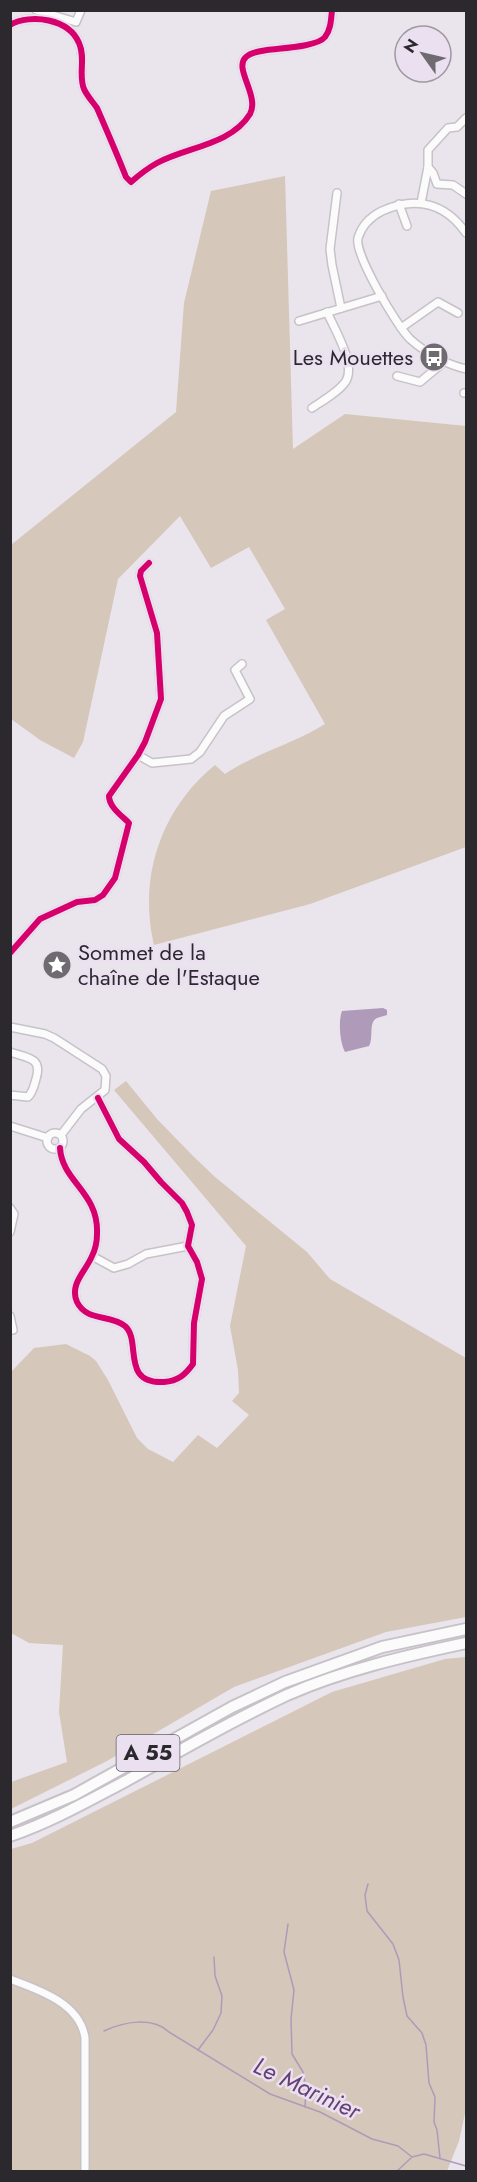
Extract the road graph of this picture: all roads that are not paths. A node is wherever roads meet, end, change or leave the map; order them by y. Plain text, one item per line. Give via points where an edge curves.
1 (36, 10) edge
2 (81, 10) edge
3 (332, 10) edge
4 (10, 25) edge
5 (466, 118) edge
6 (428, 167) junction
7 (337, 193) dead end
8 (466, 194) edge
9 (421, 203) junction
10 (399, 204) junction
11 (407, 226) dead end
12 (466, 233) edge
13 (382, 296) junction
14 (341, 308) junction
15 (327, 312) junction
16 (458, 313) dead end
17 (299, 321) dead end
18 (401, 327) junction
19 (444, 362) junction
20 (466, 369) edge
21 (397, 376) dead end
22 (312, 408) dead end
23 (149, 563) dead end
24 (242, 664) dead end
25 (138, 755) junction
26 (12, 952) edge
27 (10, 1027) edge
28 (10, 1052) edge
29 (10, 1095) edge
30 (98, 1098) junction
31 (10, 1126) edge
32 (61, 1135) junction
33 (48, 1138) junction
34 (60, 1148) junction
35 (10, 1208) edge
36 (10, 1232) edge
37 (188, 1246) junction
38 (92, 1256) junction
39 (10, 1316) edge
40 (10, 1330) edge
41 (466, 1629) edge
42 (466, 1643) edge
43 (10, 1822) edge
44 (10, 1836) edge
45 (10, 1979) edge
46 (85, 2172) edge

1 - 2 street via 73,22 78,20
3 - 4 street via 329,30 320,41 246,56 241,68 252,95 252,108 238,126 224,137 157,163 131,182 84,90 80,43 55,22 40,19
5 - 6 street via 457,127 448,128 428,150
6 - 8 street via 437,184 453,185
6 - 9 street
7 - 14 street via 330,249
9 - 10 street
9 - 12 street via 450,214
10 - 11 street
10 - 13 street via 370,218 358,238 359,253
13 - 14 street
13 - 18 street
14 - 15 street
15 - 17 street
15 - 22 street via 346,353 347,375 346,381
16 - 18 street via 437,299
18 - 19 street via 412,340
19 - 20 street
19 - 21 street via 420,382
23 - 25 street via 140,576 157,633 161,699
24 - 25 street via 235,670 250,699 224,716 195,757 152,763
25 - 26 street via 108,796 129,824 110,887 95,900 77,902 40,919
27 - 30 street via 54,1038 102,1069 107,1083
28 - 29 street via 32,1059 39,1070 28,1097
30 - 32 street via 81,1109
30 - 37 street via 119,1139 182,1203 192,1225
31 - 33 street
32 - 33 street via 55,1132
32 - 34 street via 64,1142
33 - 34 street via 51,1148
34 - 38 street via 68,1173 92,1204 97,1234
35 - 36 street via 14,1214
37 - 38 street via 146,1254 114,1268
37 - 38 street via 202,1279 194,1323 195,1356 188,1372 171,1382 144,1377 134,1363 132,1335 126,1326 89,1314 78,1303 77,1281
39 - 40 street
41 - 43 highway, A 55 via 382,1647 285,1682 74,1795
42 - 44 highway, A 55 via 346,1673 288,1695 61,1815
45 - 46 street via 63,2004 81,2023

